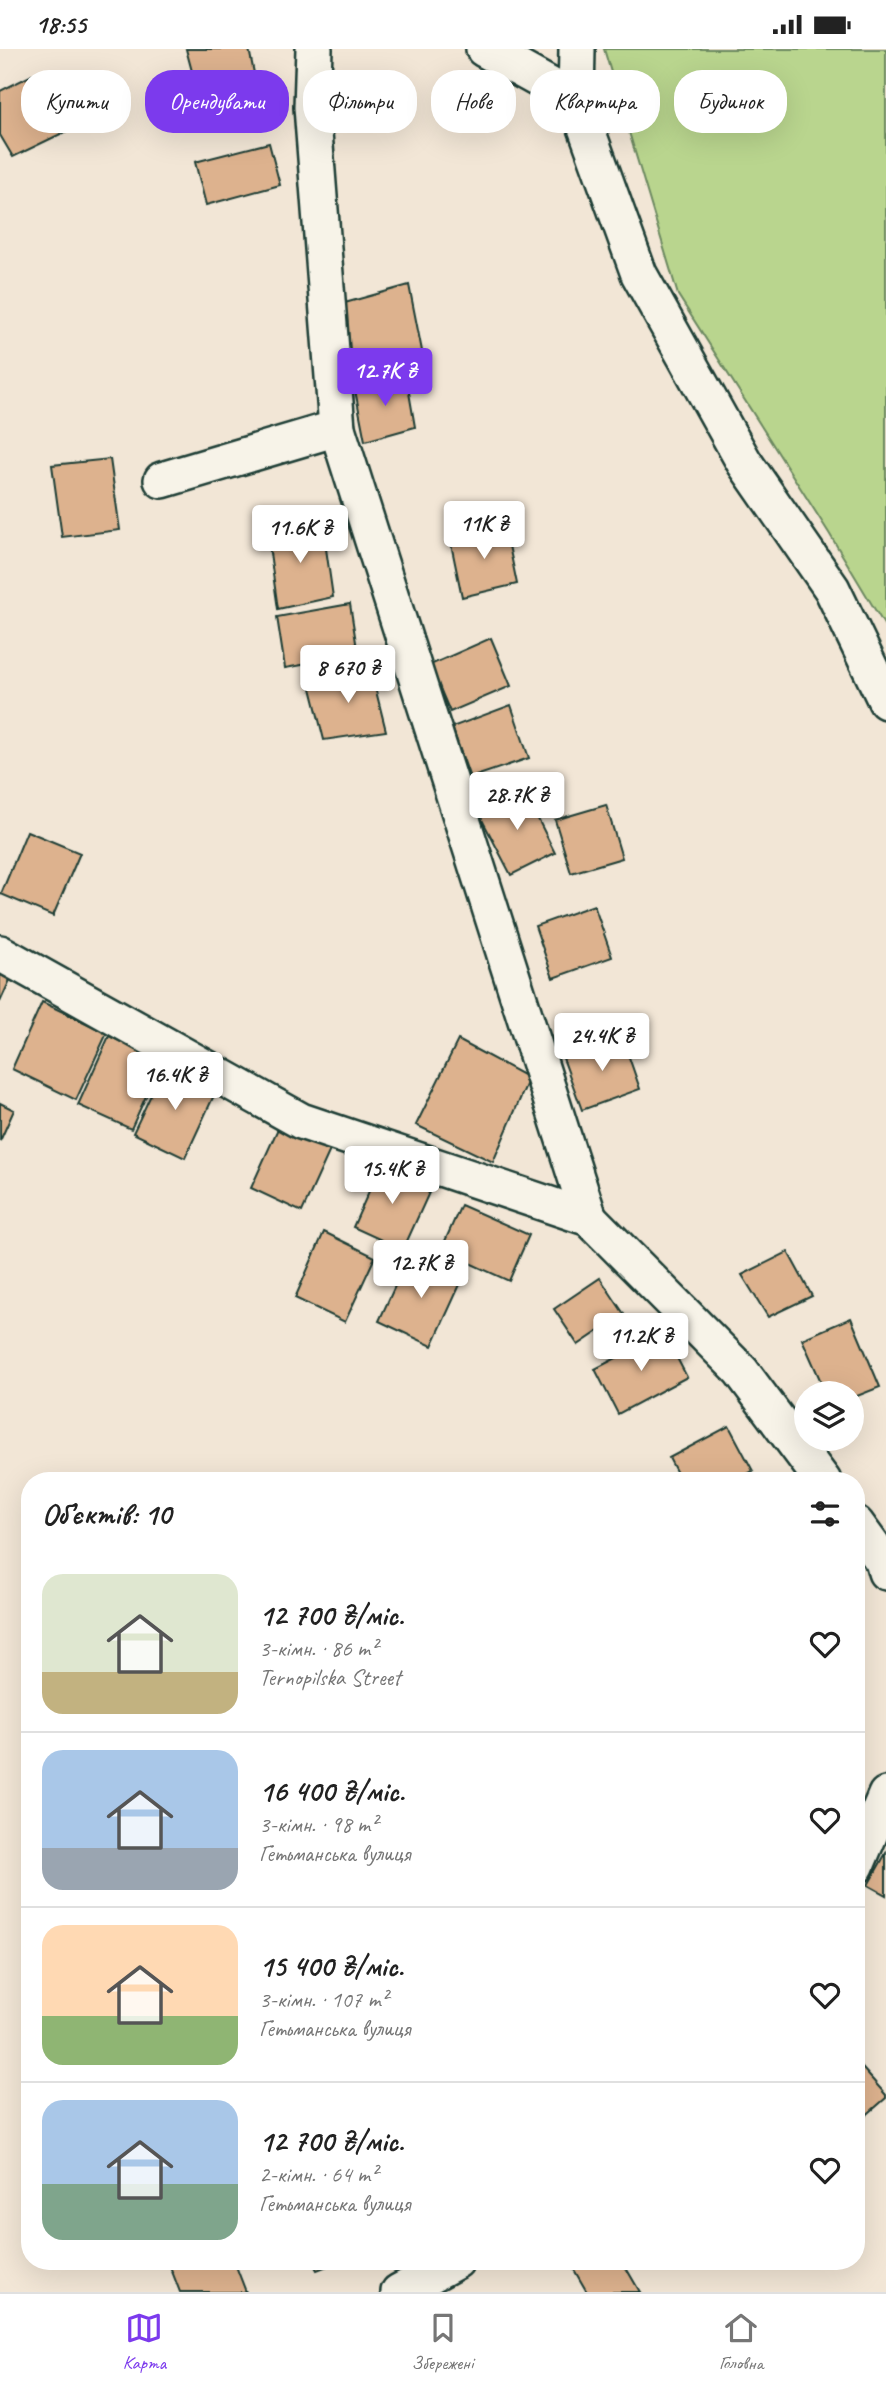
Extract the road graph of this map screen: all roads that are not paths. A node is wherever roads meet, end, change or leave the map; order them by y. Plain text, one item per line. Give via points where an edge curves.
1 (314, 49) edge
2 (484, 49) edge
3 (577, 49) edge
4 (577, 70) edge
5 (530, 74) edge
6 (588, 133) edge
7 (337, 428) junction
8 (162, 480) dead end
9 (886, 701) edge
10 (0, 953) edge
11 (589, 1217) junction
12 (816, 1472) edge
13 (865, 1536) edge
14 (886, 1572) edge
15 (886, 1795) edge
16 (865, 1845) edge
17 (439, 2270) edge
18 (399, 2292) edge

1 - 7 street via 312,107
2 - 5 street
3 - 4 street
6 - 9 street via 639,274 744,461 832,589
7 - 8 street
7 - 11 street
10 - 11 street via 300,1121
11 - 12 street via 741,1371
13 - 14 street
15 - 16 street
17 - 18 street

